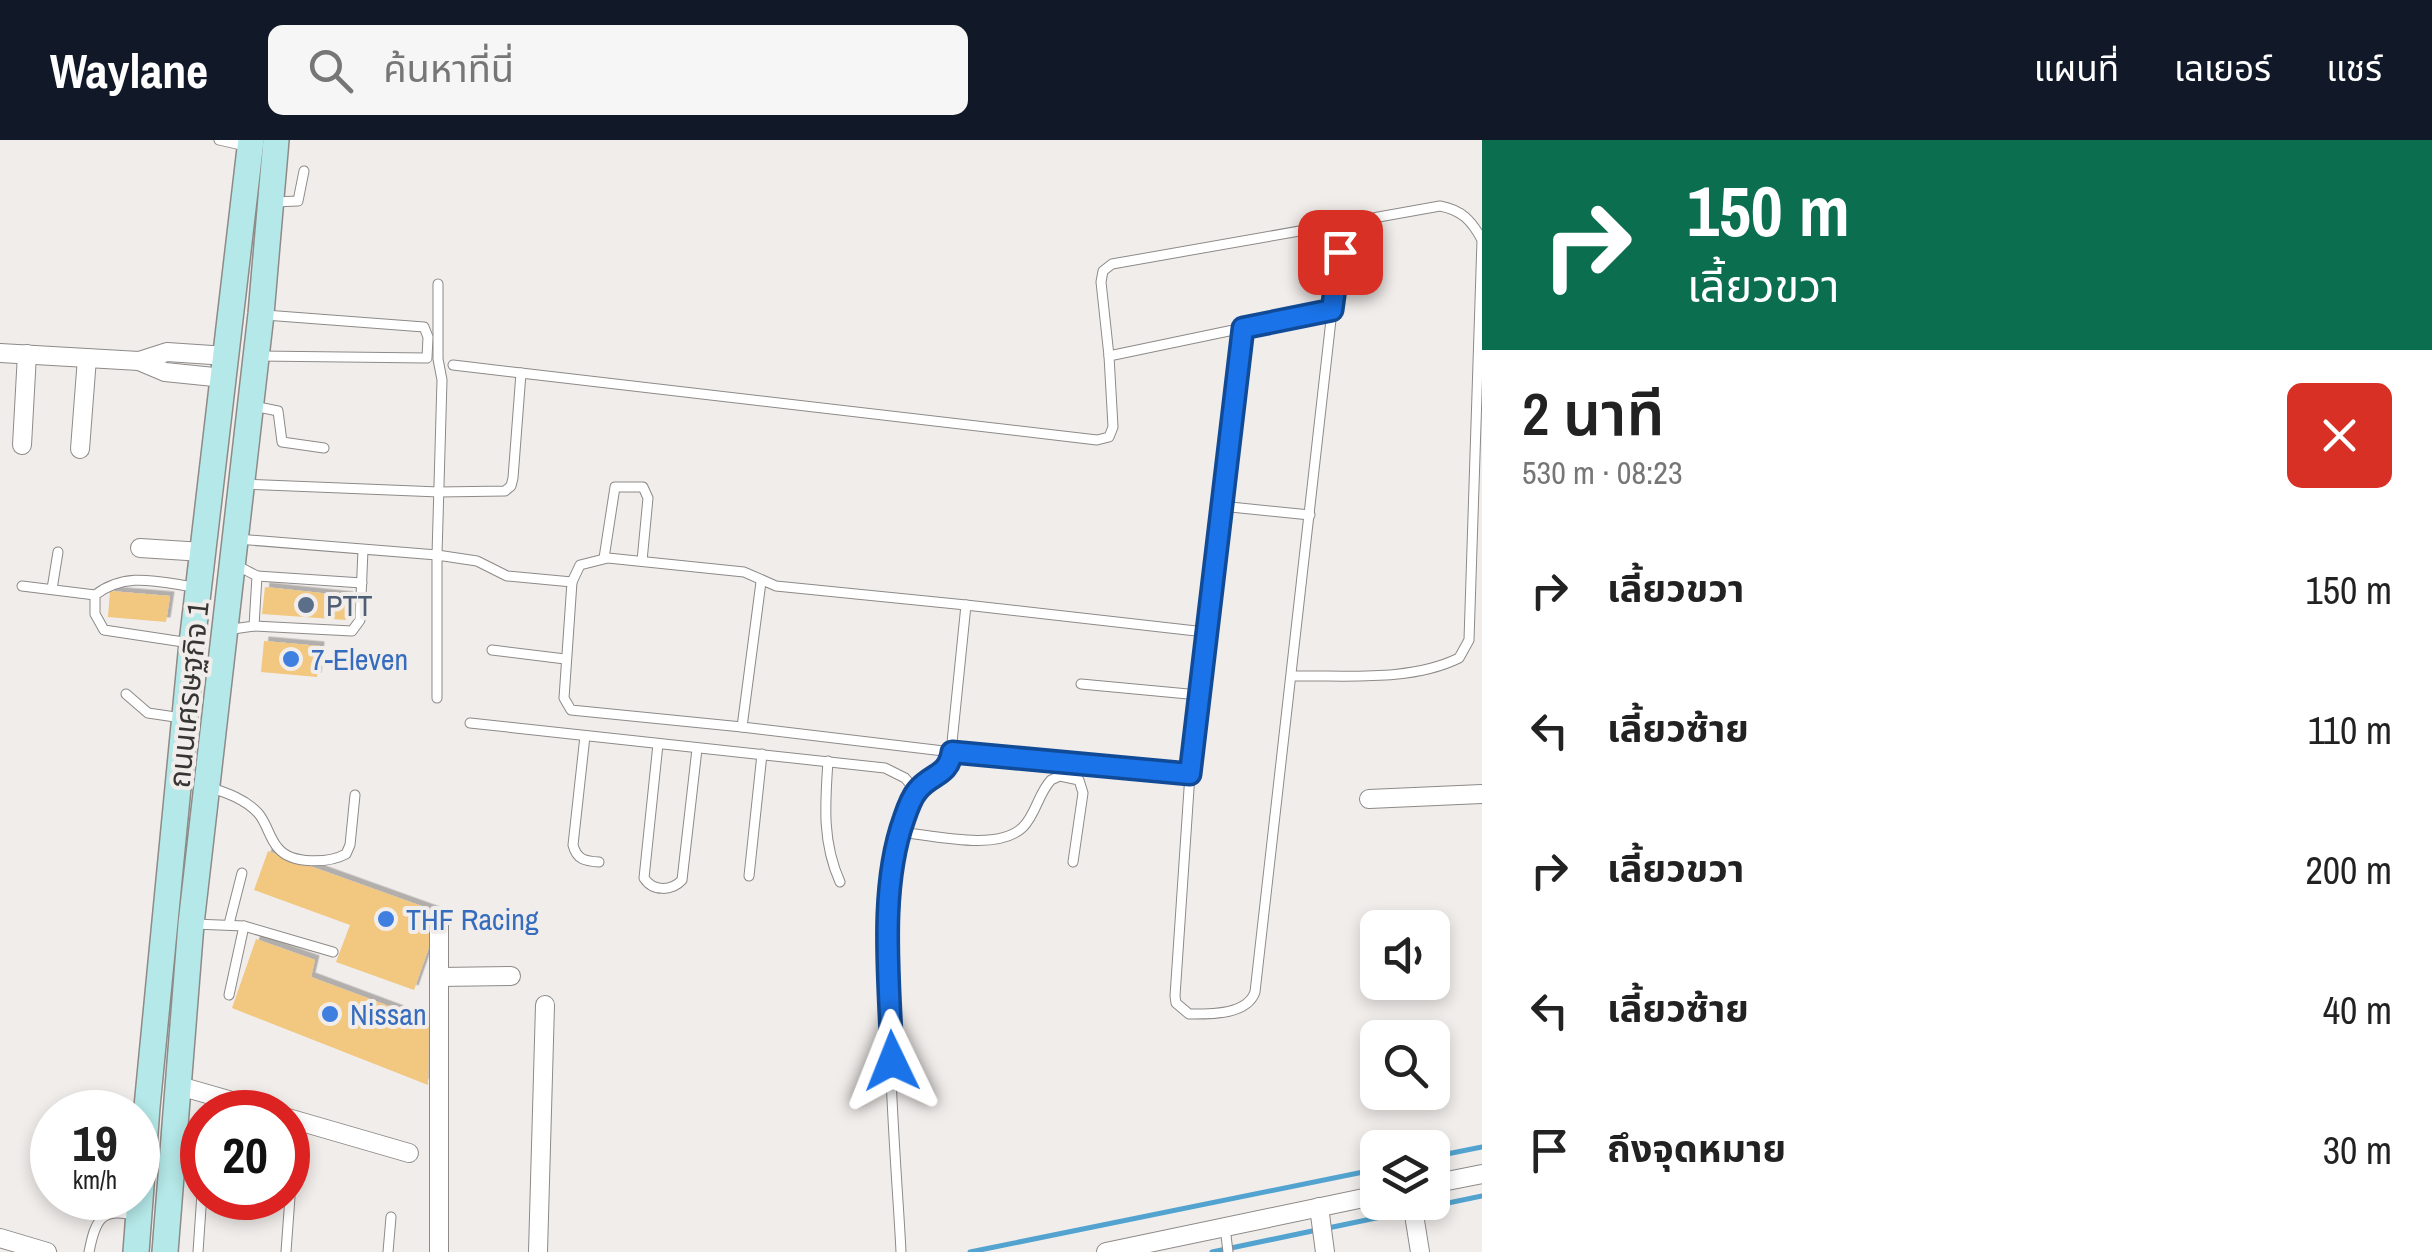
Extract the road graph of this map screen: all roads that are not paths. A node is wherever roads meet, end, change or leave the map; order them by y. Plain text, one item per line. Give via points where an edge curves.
1 (218, 140) edge
2 (276, 140) edge
3 (251, 144) edge
4 (304, 171) dead end
5 (271, 202) junction
6 (1344, 223) junction
7 (438, 284) dead end
8 (1332, 310) junction
9 (260, 314) junction
10 (1243, 328) junction
11 (0, 353) edge
12 (27, 354) junction
13 (256, 356) junction
14 (1110, 356) junction
15 (87, 358) junction
16 (432, 358) junction
17 (453, 366) dead end
18 (225, 367) junction
19 (521, 373) junction
20 (250, 405) junction
21 (22, 445) dead end
22 (324, 448) dead end
23 (80, 449) dead end
24 (240, 484) junction
25 (439, 492) junction
26 (1221, 506) junction
27 (1310, 514) junction
28 (140, 548) dead end
29 (232, 550) junction
30 (362, 550) junction
31 (58, 552) dead end
32 (203, 552) junction
33 (436, 555) junction
34 (604, 558) junction
35 (642, 561) junction
36 (257, 576) junction
37 (362, 582) junction
38 (572, 582) junction
39 (761, 582) junction
40 (22, 586) dead end
41 (199, 588) junction
42 (52, 589) junction
43 (95, 594) junction
44 (966, 605) junction
45 (254, 626) junction
46 (224, 630) junction
47 (1206, 632) junction
48 (192, 643) junction
49 (492, 650) dead end
50 (565, 658) junction
51 (1292, 676) junction
52 (1081, 684) dead end
53 (126, 694) dead end
54 (1199, 695) junction
55 (436, 698) dead end
56 (185, 718) junction
57 (470, 723) dead end
58 (742, 727) junction
59 (585, 736) junction
60 (658, 744) junction
61 (697, 748) junction
62 (952, 752) junction
63 (762, 754) junction
64 (828, 760) junction
65 (1190, 774) junction
66 (207, 786) junction
67 (916, 792) junction
68 (1482, 794) edge
69 (354, 795) dead end
70 (1368, 799) dead end
71 (900, 832) junction
72 (599, 862) dead end
73 (1074, 862) dead end
74 (242, 873) dead end
75 (749, 876) dead end
76 (840, 882) dead end
77 (191, 924) junction
78 (229, 924) junction
79 (244, 926) junction
80 (439, 926) dead end
81 (332, 952) dead end
82 (511, 976) dead end
83 (439, 977) junction
84 (229, 995) dead end
85 (545, 1005) dead end
86 (149, 1090) edge
87 (175, 1097) junction
88 (180, 1098) edge
89 (160, 1102) edge
90 (310, 1124) edge
91 (409, 1153) dead end
92 (1482, 1174) edge
93 (1450, 1180) edge
94 (1360, 1198) edge
95 (1319, 1206) junction
96 (391, 1217) dead end
97 (99, 1220) edge
98 (139, 1220) edge
99 (200, 1220) edge
100 (288, 1220) edge
101 (1415, 1220) edge
102 (1225, 1227) junction
103 (0, 1238) edge
104 (1149, 1248) edge
105 (48, 1252) edge
106 (89, 1252) edge
107 (136, 1252) edge
108 (164, 1252) edge
109 (198, 1252) edge
110 (286, 1252) edge
111 (388, 1252) edge
112 (439, 1252) edge
113 (538, 1252) edge
114 (901, 1252) edge
115 (1106, 1252) edge
116 (1228, 1252) edge
117 (1325, 1252) edge
118 (1420, 1252) edge

1 - 3 lane
2 - 5 main road, ถนนเศรษฐกิจ 1
3 - 18 main road, ถนนเศรษฐกิจ 1
4 - 5 lane via 298,201
5 - 9 main road, ถนนเศรษฐกิจ 1
6 - 8 lane
6 - 14 lane via 1112,264 1101,282
6 - 51 lane via 1440,206 1456,208 1482,240 1469,640 1460,658 1428,669
7 - 16 lane
8 - 10 lane
8 - 27 lane
9 - 13 main road, ถนนเศรษฐกิจ 1
9 - 16 lane via 424,328
10 - 14 lane
10 - 26 lane
11 - 12 street
12 - 15 street
12 - 21 street
13 - 16 lane
13 - 20 main road, ถนนเศรษฐกิจ 1
14 - 19 lane via 1113,427 1097,440
15 - 18 street via 138,361 165,372
15 - 23 street
16 - 25 lane via 442,380
17 - 19 lane
18 - 32 main road, ถนนเศรษฐกิจ 1
19 - 25 lane via 511,486
20 - 22 lane via 278,411 282,442
20 - 24 main road, ถนนเศรษฐกิจ 1
24 - 25 lane
24 - 29 main road, ถนนเศรษฐกิจ 1
25 - 33 lane
26 - 27 lane
26 - 47 lane
27 - 51 lane
28 - 32 street
29 - 30 lane
29 - 36 lane
29 - 46 main road, ถนนเศรษฐกิจ 1
30 - 33 lane
30 - 37 lane
31 - 42 lane
32 - 41 main road, ถนนเศรษฐกิจ 1
33 - 38 lane via 477,561 506,576
33 - 55 lane
34 - 35 lane
34 - 35 lane via 614,486 636,485 648,498
34 - 38 lane via 580,565
35 - 39 lane via 744,572
36 - 37 lane
36 - 45 lane
37 - 45 lane via 360,620 352,630
38 - 50 lane
39 - 44 lane
39 - 58 lane
40 - 42 lane
41 - 43 lane via 132,578
41 - 48 main road, ถนนเศรษฐกิจ 1
42 - 43 lane
43 - 48 lane via 104,630
44 - 47 lane
44 - 62 lane
45 - 46 lane
46 - 66 main road, ถนนเศรษฐกิจ 1
47 - 54 lane
48 - 56 main road, ถนนเศรษฐกิจ 1
49 - 50 lane
50 - 58 lane via 564,698 571,710
51 - 65 lane via 1255,992 1243,1008 1197,1014 1183,1010 1175,996
52 - 54 lane
53 - 56 lane via 148,714
54 - 65 lane
56 - 86 main road, ถนนเศรษฐกิจ 1
57 - 59 lane
58 - 62 lane
59 - 60 lane
59 - 72 lane via 573,845 582,860
60 - 61 lane
60 - 61 lane via 644,878 654,887 682,880
61 - 63 lane
62 - 65 lane
62 - 67 lane via 948,767
63 - 64 lane
63 - 75 lane
64 - 67 lane via 897,772
64 - 76 lane via 826,838
66 - 69 lane via 258,813 277,848 297,858 327,860 350,846
66 - 77 main road, ถนนเศรษฐกิจ 1
67 - 71 lane
68 - 70 street
71 - 73 lane via 997,840 1025,826 1050,780 1072,777 1083,793
71 - 114 lane via 889,964
74 - 78 lane
77 - 78 lane
77 - 87 main road, ถนนเศรษฐกิจ 1
78 - 79 lane
79 - 81 lane
79 - 84 lane
80 - 83 street
82 - 83 street
83 - 112 street
85 - 113 street
87 - 88 street
87 - 89 main road
87 - 108 main road, ถนนเศรษฐกิจ 1
90 - 91 street
92 - 93 street
94 - 95 street
95 - 102 street
95 - 117 street
96 - 111 lane
97 - 106 lane
98 - 107 main road, ถนนเศรษฐกิจ 1
99 - 109 lane
100 - 110 lane
101 - 118 street
102 - 104 street
102 - 116 lane
103 - 105 street
104 - 115 street

